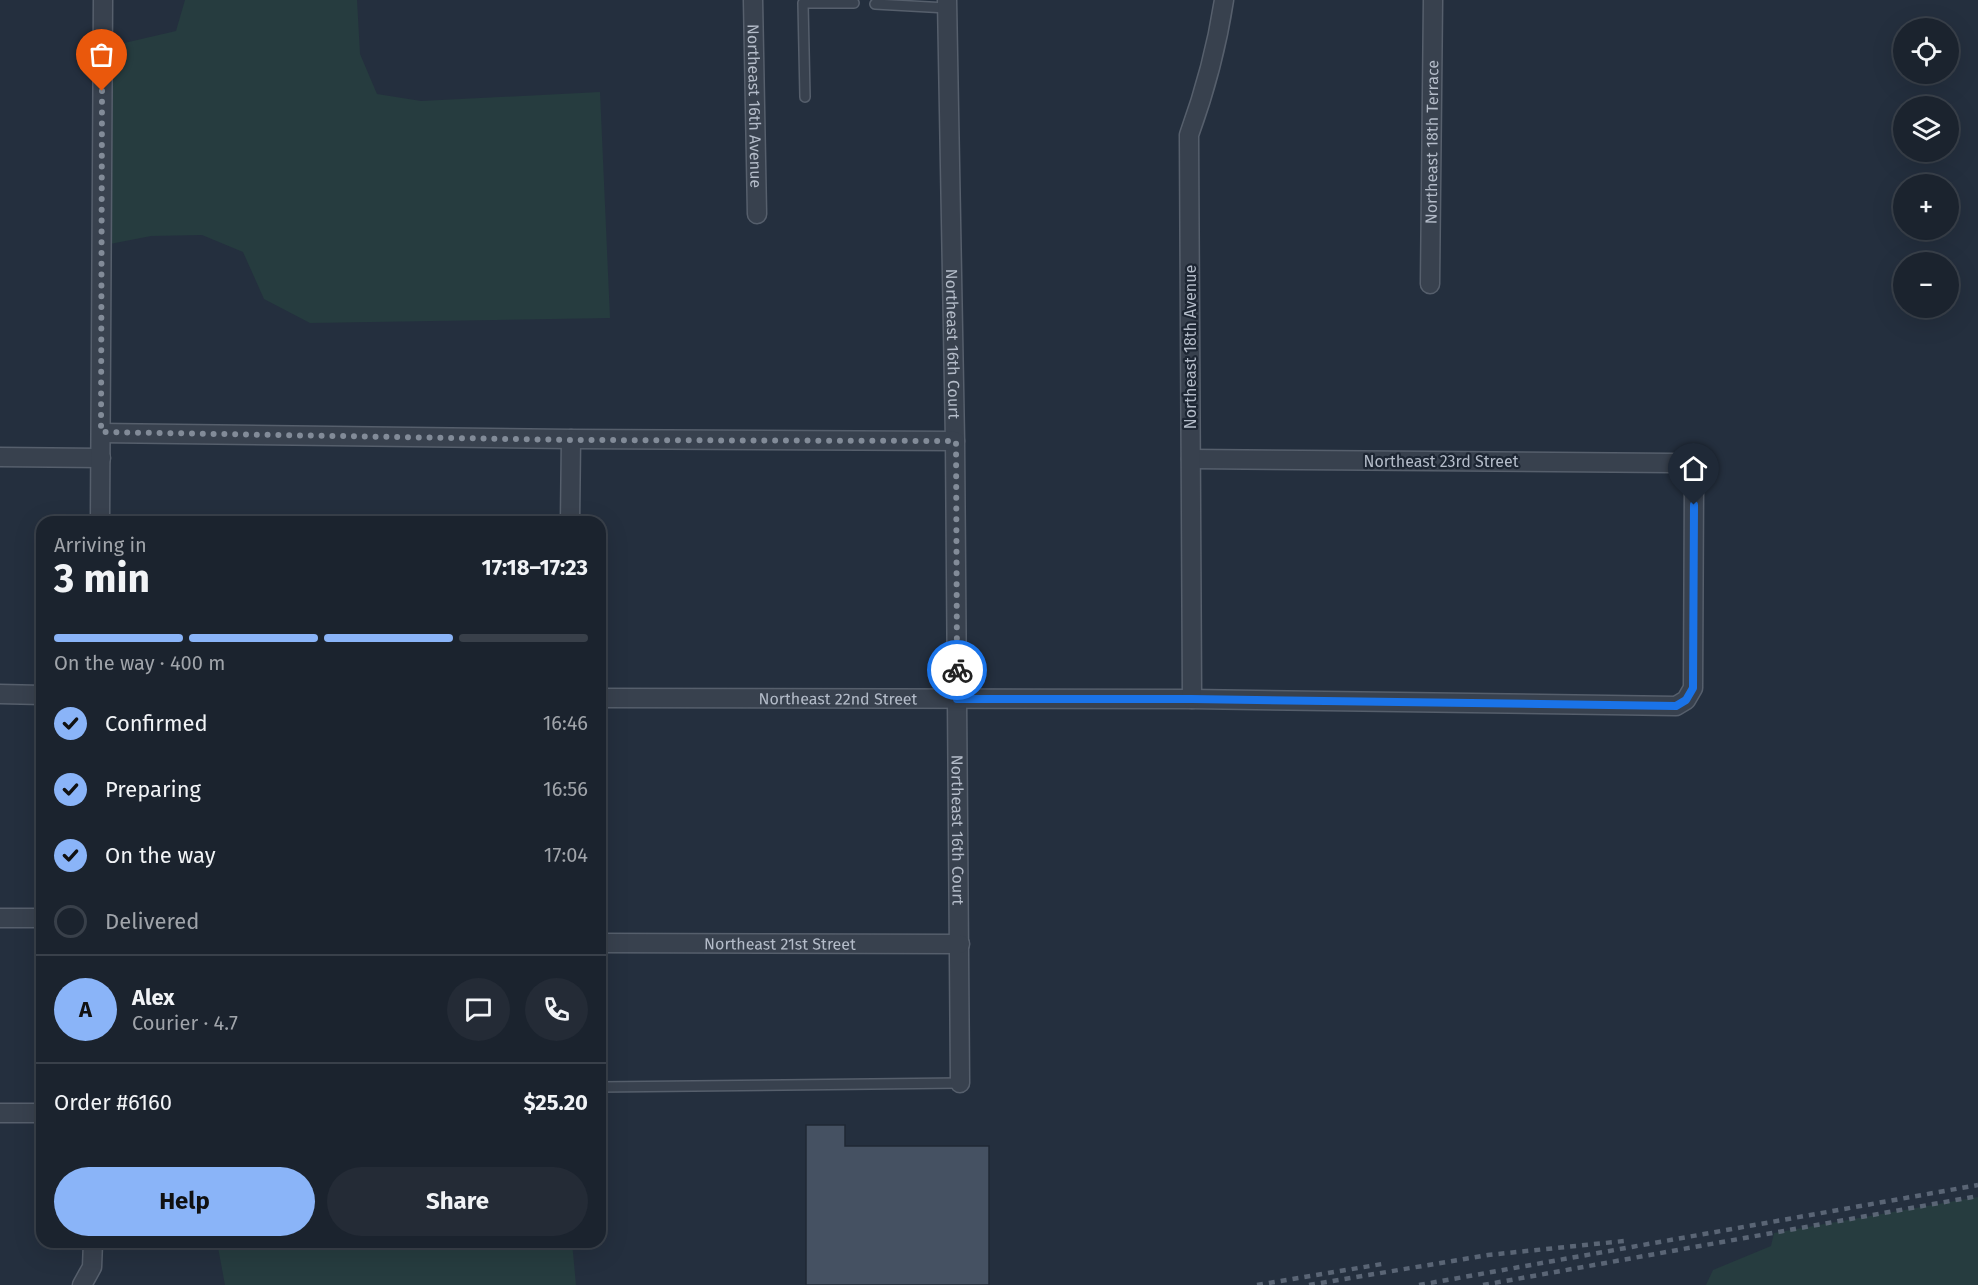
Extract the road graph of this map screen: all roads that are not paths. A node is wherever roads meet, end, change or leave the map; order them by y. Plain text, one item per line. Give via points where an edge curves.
1 (102, 0) edge
2 (753, 0) edge
3 (1224, 0) edge
4 (1433, 0) edge
5 (854, 3) dead end
6 (875, 4) dead end
7 (947, 4) edge
8 (805, 97) dead end
9 (757, 214) dead end
10 (1430, 284) dead end
11 (101, 432) junction
12 (571, 440) junction
13 (956, 441) junction
14 (0, 457) edge
15 (101, 458) junction
16 (1191, 459) junction
17 (100, 516) edge
18 (570, 516) edge
19 (0, 694) edge
20 (36, 695) edge
21 (606, 698) edge
22 (957, 699) junction
23 (1192, 699) junction
24 (1686, 700) joint
25 (0, 918) edge
26 (36, 918) edge
27 (606, 943) edge
28 (960, 944) junction
29 (960, 1083) joint
30 (606, 1087) edge
31 (0, 1113) edge
32 (36, 1113) edge
33 (93, 1248) edge
34 (82, 1285) edge

1 - 11 street
2 - 9 street, Northeast 16th Avenue
3 - 16 street, Northeast 18th Avenue via 1201,104 1189,135
4 - 10 street, Northeast 18th Terrace
5 - 8 lane via 803,3
6 - 7 lane
7 - 13 street, Northeast 16th Court
11 - 12 street
11 - 15 street
12 - 13 street
12 - 18 street
13 - 22 street, Northeast 16th Court
14 - 15 street
15 - 17 street
16 - 23 street, Northeast 18th Avenue
16 - 24 street, Northeast 23rd Street via 1672,463 1689,471 1694,482 1693,688
19 - 20 street
21 - 22 street, Northeast 22nd Street
22 - 23 street, Northeast 22nd Street
22 - 28 street, Northeast 16th Court
23 - 24 street, Northeast 22nd Street via 1676,706
25 - 26 street
27 - 28 street, Northeast 21st Street
28 - 29 street, Northeast 16th Court
29 - 30 lane
31 - 32 street
33 - 34 street via 92,1267

